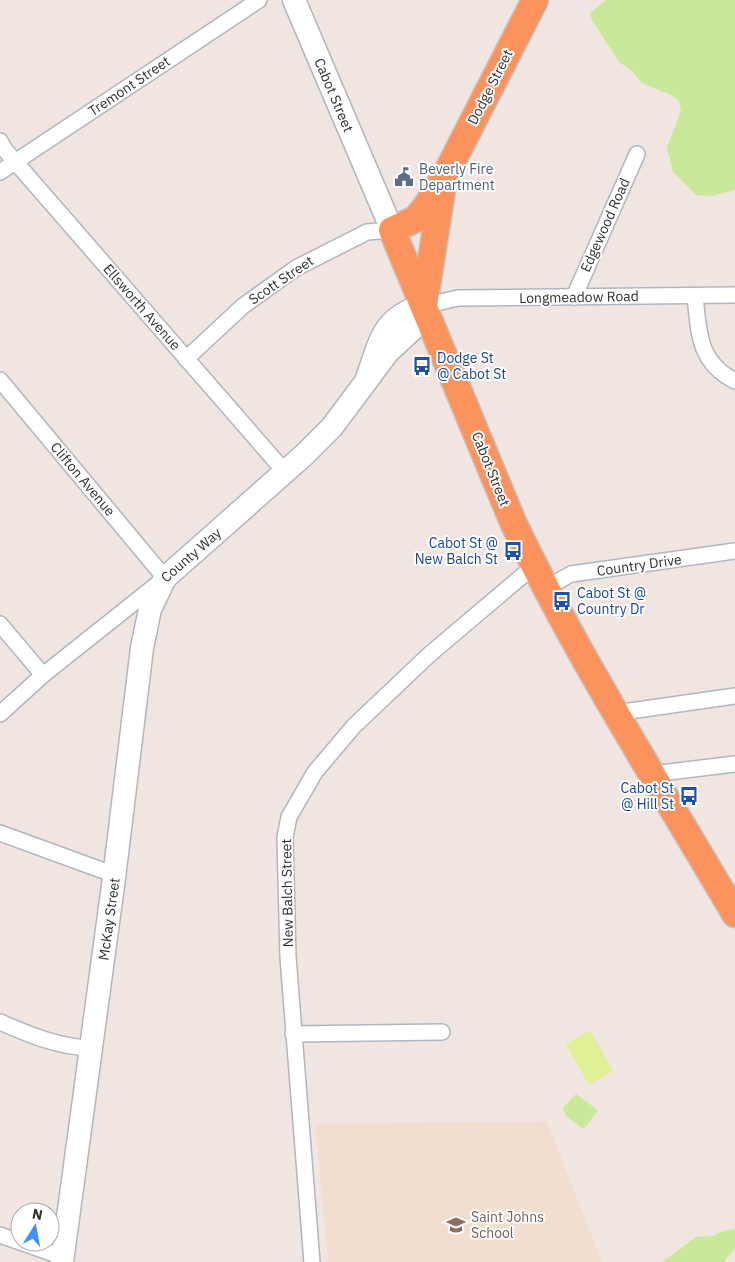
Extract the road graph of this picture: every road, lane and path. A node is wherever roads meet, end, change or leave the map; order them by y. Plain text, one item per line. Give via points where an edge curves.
1 (259, 0) edge
2 (294, 0) edge
3 (535, 0) edge
4 (0, 141) edge
5 (637, 154) dead end
6 (16, 161) junction
7 (0, 172) edge
8 (446, 174) junction
9 (392, 230) junction
10 (735, 295) edge
11 (695, 296) junction
12 (574, 297) junction
13 (424, 306) junction
14 (186, 359) junction
15 (0, 380) edge
16 (735, 381) edge
17 (285, 472) junction
18 (735, 551) edge
19 (540, 577) junction
20 (165, 578) junction
21 (0, 624) edge
22 (43, 675) junction
23 (735, 696) edge
24 (616, 713) junction
25 (0, 714) edge
26 (735, 764) edge
27 (652, 774) junction
28 (0, 833) edge
29 (115, 875) junction
30 (735, 914) edge
31 (0, 1022) edge
32 (442, 1032) dead end
33 (293, 1034) junction
34 (91, 1048) junction
35 (0, 1235) edge
36 (62, 1260) edge
37 (312, 1262) edge

1 - 6 street, Tremont Street
2 - 9 main road, Cabot Street
3 - 8 highway, Dodge Street
4 - 6 street, Ellsworth Avenue
5 - 12 street, Edgewood Road
6 - 7 street, Tremont Street
6 - 14 street, Ellsworth Avenue
8 - 9 highway, Dodge Street via 421,214
8 - 13 highway, Dodge Street
9 - 13 highway, Cabot Street
9 - 14 street, Scott Street via 366,232 296,268 243,306
10 - 11 street, Longmeadow Road
11 - 12 street, Longmeadow Road
11 - 16 street via 706,355 719,372
12 - 13 street, Longmeadow Road via 458,298
13 - 17 main road, County Way via 405,311 392,321 366,381 332,426
13 - 19 highway, Cabot Street via 513,522
14 - 17 street, Ellsworth Avenue
15 - 20 street, Clifton Avenue
17 - 20 main road, County Way
18 - 19 street, Country Drive
19 - 24 highway, Cabot Street via 576,647
19 - 33 street, New Balch Street via 430,654 354,726 315,772 297,801 289,817 285,837
20 - 22 street, County Way
20 - 29 main road, McKay Street via 146,625
21 - 22 street
22 - 25 street, County Way
23 - 24 street
24 - 27 highway, Cabot Street
26 - 27 street
27 - 30 highway, Cabot Street
28 - 29 street
29 - 34 main road, McKay Street
31 - 34 street via 40,1040
32 - 33 street
33 - 37 street, New Balch Street
34 - 36 main road, McKay Street
35 - 36 street

